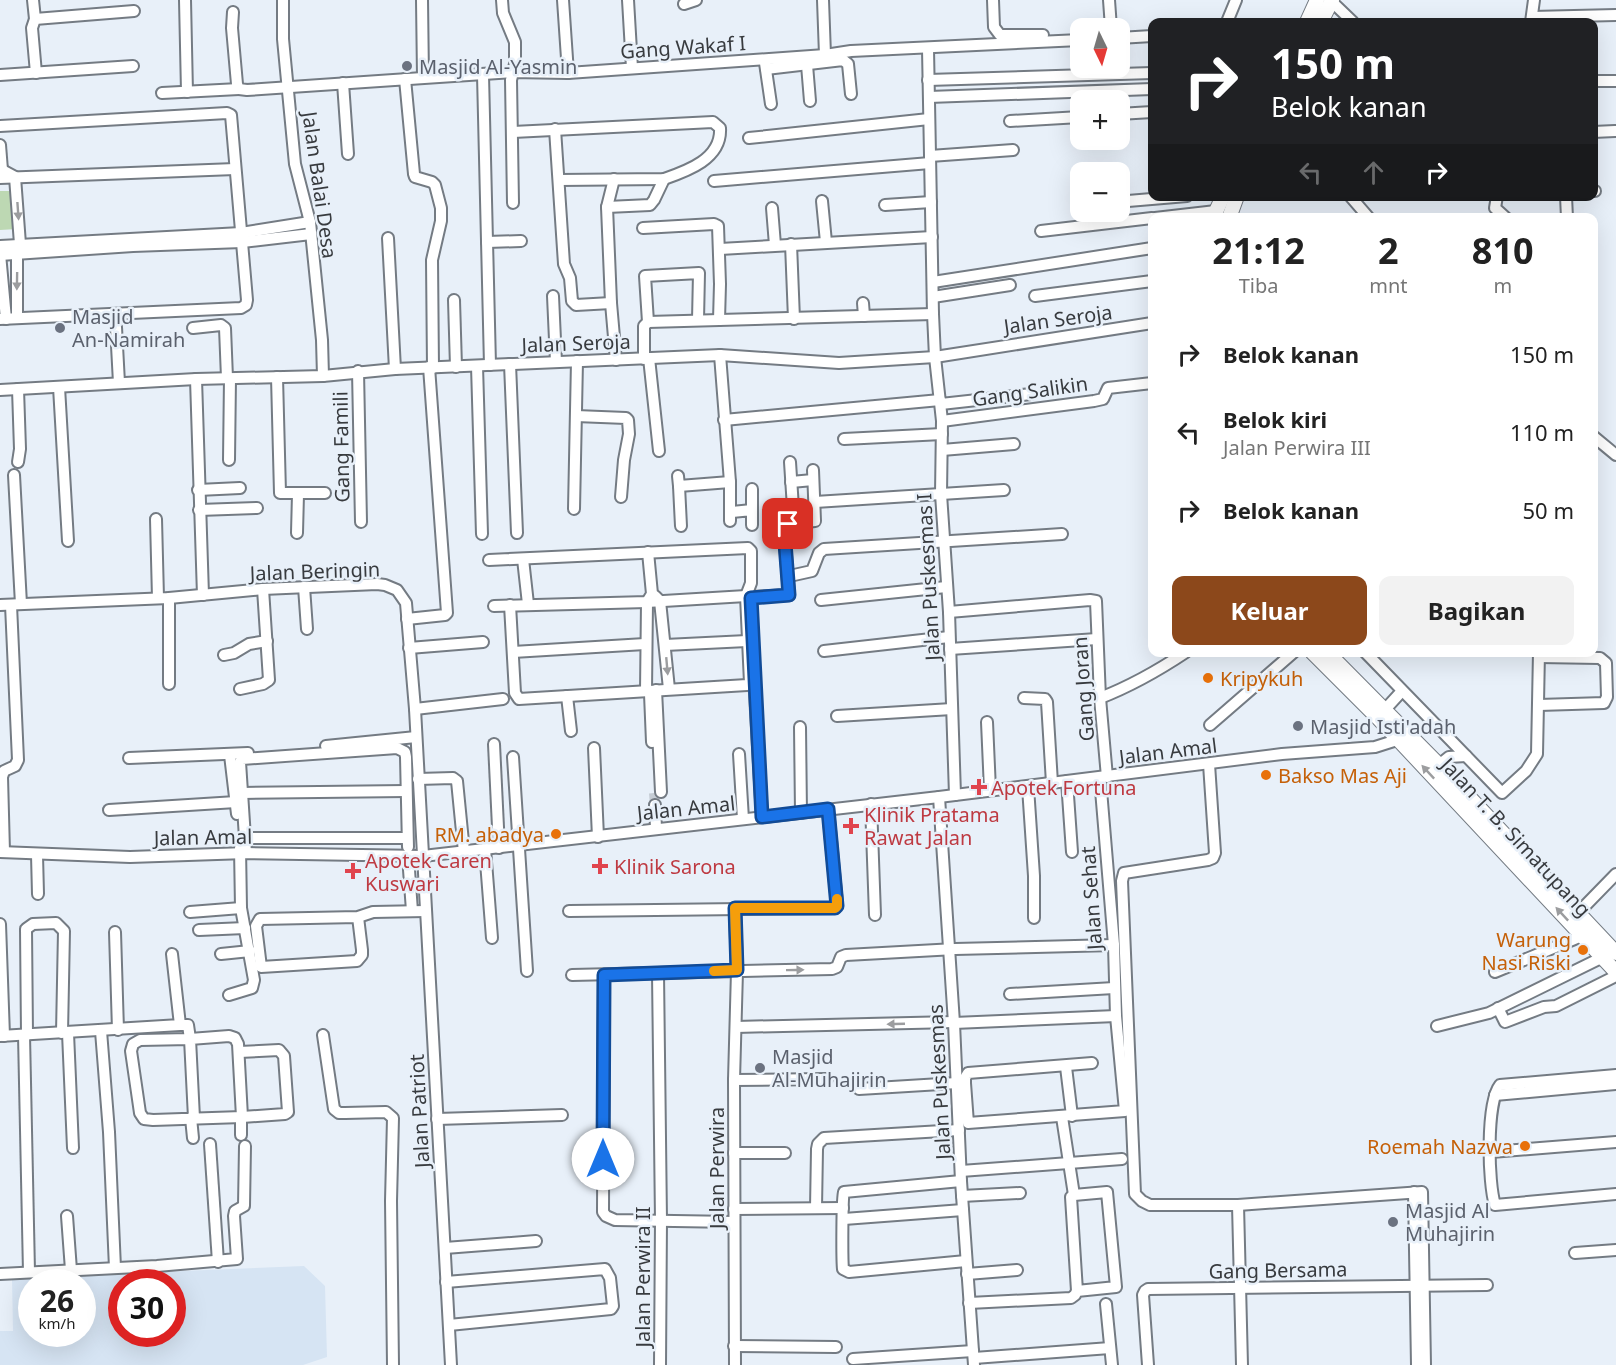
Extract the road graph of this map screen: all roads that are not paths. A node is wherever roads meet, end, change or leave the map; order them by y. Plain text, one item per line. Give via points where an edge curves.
1 (33, 0) edge
2 (40, 0) edge
3 (185, 0) edge
4 (283, 0) edge
5 (423, 0) edge
6 (502, 0) edge
7 (563, 0) edge
8 (628, 0) edge
9 (696, 0) edge
10 (822, 0) edge
11 (993, 0) edge
12 (1109, 0) edge
13 (1236, 0) edge
14 (1317, 0) edge
15 (1332, 0) edge
16 (1534, 0) edge
17 (684, 4) dead end
18 (134, 11) dead end
19 (233, 12) dead end
20 (1616, 15) edge
21 (39, 18) junction
22 (1110, 18) edge
23 (1229, 18) edge
24 (1308, 18) edge
25 (1323, 18) edge
26 (1349, 18) edge
27 (1532, 18) edge
28 (1566, 18) edge
29 (1148, 32) edge
30 (1130, 33) edge
31 (1070, 34) edge
32 (1148, 36) edge
33 (1130, 37) edge
34 (1070, 41) edge
35 (928, 49) junction
36 (825, 55) junction
37 (765, 64) junction
38 (807, 65) junction
39 (133, 66) dead end
40 (632, 68) junction
41 (512, 72) junction
42 (36, 73) junction
43 (568, 73) junction
44 (1148, 73) edge
45 (0, 75) edge
46 (483, 75) junction
47 (423, 77) junction
48 (405, 79) junction
49 (928, 80) junction
50 (1598, 81) edge
51 (1616, 81) edge
52 (343, 83) junction
53 (288, 87) junction
54 (1148, 88) edge
55 (239, 89) junction
56 (187, 92) junction
57 (162, 93) dead end
58 (851, 94) dead end
59 (929, 97) junction
60 (810, 101) dead end
61 (771, 104) dead end
62 (1148, 112) edge
63 (1130, 113) edge
64 (1070, 118) edge
65 (929, 119) junction
66 (1010, 122) dead end
67 (0, 126) edge
68 (555, 129) junction
69 (1615, 131) edge
70 (513, 132) junction
71 (1598, 132) edge
72 (749, 138) dead end
73 (0, 145) edge
74 (1013, 150) dead end
75 (348, 154) dead end
76 (930, 160) junction
77 (235, 169) junction
78 (1, 173) edge
79 (15, 177) junction
80 (614, 179) junction
81 (664, 179) junction
82 (559, 180) junction
83 (714, 181) dead end
84 (1148, 199) edge
85 (822, 201) dead end
86 (1130, 201) edge
87 (1354, 201) edge
88 (931, 202) junction
89 (513, 203) dead end
90 (885, 206) dead end
91 (607, 207) junction
92 (772, 208) dead end
93 (1365, 213) edge
94 (1148, 219) edge
95 (310, 222) junction
96 (643, 228) dead end
97 (1041, 231) dead end
98 (311, 234) junction
99 (241, 237) junction
100 (932, 237) junction
101 (388, 238) dead end
102 (521, 241) dead end
103 (487, 242) junction
104 (826, 242) junction
105 (791, 244) junction
106 (775, 245) junction
107 (0, 246) edge
108 (19, 249) junction
109 (720, 249) junction
110 (1148, 249) edge
111 (0, 254) edge
112 (933, 282) junction
113 (1148, 282) edge
114 (1010, 285) dead end
115 (553, 296) dead end
116 (1035, 296) dead end
117 (933, 297) junction
118 (454, 300) dead end
119 (611, 303) junction
120 (863, 303) dead end
121 (933, 314) junction
122 (864, 316) junction
123 (8, 319) edge
124 (794, 319) junction
125 (698, 320) junction
126 (719, 320) junction
127 (648, 322) junction
128 (1148, 324) edge
129 (116, 327) dead end
130 (193, 328) dead end
131 (720, 355) junction
132 (935, 357) junction
133 (647, 358) junction
134 (616, 360) junction
135 (577, 361) junction
136 (556, 362) junction
137 (510, 364) junction
138 (490, 365) junction
139 (477, 366) junction
140 (456, 367) junction
141 (431, 368) junction
142 (395, 369) junction
143 (358, 371) junction
144 (323, 376) junction
145 (278, 377) junction
146 (229, 378) junction
147 (196, 379) junction
148 (119, 383) junction
149 (1148, 383) edge
150 (59, 387) junction
151 (18, 389) junction
152 (0, 390) edge
153 (1031, 394) dead end
154 (941, 402) junction
155 (576, 416) junction
156 (724, 420) junction
157 (942, 421) junction
158 (942, 434) junction
159 (844, 439) dead end
160 (1598, 440) edge
161 (1014, 444) dead end
162 (942, 450) junction
163 (659, 451) dead end
164 (1616, 455) edge
165 (229, 460) dead end
166 (18, 462) dead end
167 (790, 462) dead end
168 (14, 476) dead end
169 (730, 482) junction
170 (791, 482) junction
171 (240, 488) dead end
172 (752, 489) dead end
173 (198, 490) junction
174 (1004, 490) dead end
175 (325, 493) dead end
176 (298, 494) junction
177 (941, 494) junction
178 (621, 497) dead end
179 (815, 502) junction
180 (257, 508) dead end
181 (574, 508) dead end
182 (793, 508) dead end
183 (199, 510) junction
184 (752, 510) junction
185 (156, 519) dead end
186 (361, 522) dead end
187 (752, 525) dead end
188 (681, 526) dead end
189 (297, 533) dead end
190 (517, 533) dead end
191 (482, 534) dead end
192 (1062, 534) dead end
193 (68, 541) dead end
194 (943, 543) junction
195 (648, 552) junction
196 (523, 559) junction
197 (489, 560) dead end
198 (794, 575) dead end
199 (304, 587) junction
200 (946, 587) junction
201 (264, 589) junction
202 (203, 595) junction
203 (746, 596) junction
204 (164, 598) junction
205 (653, 599) junction
206 (821, 600) dead end
207 (528, 604) junction
208 (10, 605) edge
209 (510, 605) junction
210 (494, 606) dead end
211 (949, 612) junction
212 (407, 619) junction
213 (307, 629) dead end
214 (949, 637) junction
215 (1097, 639) junction
216 (267, 641) junction
217 (747, 641) junction
218 (483, 642) dead end
219 (645, 644) junction
220 (665, 645) junction
221 (409, 648) junction
222 (950, 649) junction
223 (824, 651) dead end
224 (513, 652) junction
225 (224, 655) dead end
226 (1179, 657) edge
227 (1288, 657) edge
228 (1318, 657) edge
229 (1332, 657) edge
230 (1370, 657) edge
231 (1539, 657) edge
232 (1580, 657) edge
233 (169, 684) dead end
234 (240, 689) dead end
235 (669, 689) junction
236 (651, 691) junction
237 (1402, 691) junction
238 (567, 696) junction
239 (1024, 698) dead end
240 (1100, 698) junction
241 (503, 699) dead end
242 (1539, 705) junction
243 (415, 709) junction
244 (952, 709) junction
245 (1381, 714) junction
246 (837, 716) dead end
247 (987, 722) dead end
248 (1210, 725) dead end
249 (800, 727) dead end
250 (571, 732) dead end
251 (1401, 736) junction
252 (416, 738) junction
253 (494, 744) dead end
254 (594, 748) dead end
255 (739, 754) dead end
256 (230, 755) junction
257 (1466, 756) junction
258 (513, 757) dead end
259 (129, 758) dead end
260 (1209, 764) junction
261 (1439, 765) junction
262 (1103, 777) junction
263 (418, 779) junction
264 (1066, 781) junction
265 (1052, 783) junction
266 (1028, 787) junction
267 (990, 790) junction
268 (405, 791) junction
269 (657, 793) tunnel mouth
270 (955, 795) junction
271 (239, 797) junction
272 (939, 797) junction
273 (871, 804) junction
274 (658, 805) tunnel mouth
275 (828, 809) junction
276 (109, 810) dead end
277 (801, 813) junction
278 (762, 817) junction
279 (743, 819) junction
280 (660, 828) junction
281 (598, 837) junction
282 (245, 838) junction
283 (518, 845) junction
284 (407, 847) junction
285 (499, 848) junction
286 (485, 849) junction
287 (2, 852) edge
288 (464, 852) junction
289 (1072, 852) dead end
290 (243, 853) junction
291 (37, 855) junction
292 (423, 856) junction
293 (1616, 874) edge
294 (38, 894) dead end
295 (241, 908) junction
296 (735, 908) junction
297 (426, 910) junction
298 (412, 911) junction
299 (569, 911) dead end
300 (190, 912) dead end
301 (1578, 913) junction
302 (875, 915) dead end
303 (358, 917) junction
304 (1034, 918) dead end
305 (0, 924) edge
306 (245, 928) junction
307 (200, 930) dead end
308 (115, 932) dead end
309 (1582, 936) junction
310 (492, 938) dead end
311 (1114, 945) junction
312 (950, 950) junction
313 (250, 951) junction
314 (172, 954) dead end
315 (221, 954) dead end
316 (1609, 955) edge
317 (737, 970) junction
318 (528, 971) dead end
319 (1495, 972) dead end
320 (658, 973) junction
321 (1616, 974) edge
322 (572, 975) dead end
323 (604, 975) junction
324 (1114, 988) junction
325 (1010, 994) dead end
326 (229, 995) dead end
327 (1498, 1008) junction
328 (1116, 1016) junction
329 (954, 1022) junction
330 (180, 1025) junction
331 (1437, 1026) dead end
332 (736, 1027) junction
333 (118, 1030) junction
334 (101, 1031) junction
335 (65, 1033) junction
336 (26, 1035) junction
337 (323, 1035) dead end
338 (2, 1036) edge
339 (190, 1039) junction
340 (239, 1052) junction
341 (1092, 1063) dead end
342 (1066, 1066) junction
343 (1616, 1074) edge
344 (827, 1079) dead end
345 (734, 1080) junction
346 (957, 1083) junction
347 (1616, 1084) edge
348 (859, 1089) dead end
349 (1495, 1095) junction
350 (562, 1115) dead end
351 (1067, 1116) junction
352 (242, 1117) junction
353 (192, 1118) junction
354 (438, 1119) junction
355 (962, 1126) junction
356 (193, 1138) dead end
357 (1616, 1142) edge
358 (210, 1144) dead end
359 (73, 1148) dead end
360 (1491, 1152) junction
361 (734, 1153) junction
362 (785, 1153) dead end
363 (1122, 1159) dead end
364 (1068, 1163) junction
365 (961, 1176) junction
366 (1020, 1193) dead end
367 (1616, 1194) edge
368 (1074, 1195) junction
369 (962, 1196) junction
370 (1238, 1205) junction
371 (816, 1208) junction
372 (734, 1209) junction
373 (963, 1210) junction
374 (843, 1214) junction
375 (67, 1216) dead end
376 (661, 1220) junction
377 (734, 1222) junction
378 (536, 1241) dead end
379 (445, 1248) junction
380 (1616, 1250) edge
381 (1575, 1253) dead end
382 (966, 1261) junction
383 (218, 1262) junction
384 (115, 1268) junction
385 (29, 1269) edge
386 (71, 1269) edge
387 (93, 1269) edge
388 (1017, 1270) dead end
389 (18, 1273) edge
390 (0, 1274) edge
391 (967, 1274) junction
392 (446, 1282) junction
393 (1487, 1285) dead end
394 (1420, 1286) junction
395 (1240, 1287) junction
396 (1077, 1291) junction
397 (969, 1303) junction
398 (1106, 1304) dead end
399 (449, 1324) junction
400 (1421, 1334) junction
401 (734, 1346) junction
402 (836, 1347) dead end
403 (1110, 1348) junction
404 (1056, 1352) junction
405 (973, 1358) edge
406 (853, 1359) dead end
407 (393, 1365) edge
408 (451, 1365) edge
409 (660, 1365) edge
410 (735, 1365) edge
411 (1057, 1365) edge
412 (1112, 1365) edge
413 (1148, 1365) edge
414 (1242, 1365) edge
415 (1417, 1365) edge
416 (1425, 1365) edge

1 - 21 street
2 - 21 street
3 - 56 street
4 - 53 street, Jalan Balai Desa
5 - 47 street
6 - 41 street via 503,14 515,42 516,64
7 - 43 street
8 - 40 street
9 - 17 street
10 - 36 street
11 - 31 street via 994,27 999,35
12 - 22 street
13 - 23 street
14 - 24 main road
15 - 25 main road
15 - 26 street
16 - 27 street
18 - 21 street
19 - 55 street
20 - 28 street
21 - 42 street via 32,28
29 - 30 street
32 - 33 street
34 - 35 street, Gang Wakaf I
35 - 36 street, Gang Wakaf I
35 - 49 street, Jalan Puskesmas I
36 - 37 street, Gang Wakaf I
37 - 38 street
37 - 40 street, Gang Wakaf I
37 - 61 street
38 - 58 street via 846,61
38 - 60 street
39 - 42 street
40 - 43 street, Gang Wakaf I
41 - 43 street, Gang Wakaf I
41 - 46 street, Gang Wakaf I
41 - 70 street
42 - 45 street
44 - 49 street
46 - 47 street, Gang Wakaf I
46 - 103 street
47 - 48 street, Gang Wakaf I
48 - 52 street, Gang Wakaf I
48 - 141 street via 414,174 433,183 440,202 441,221 432,260
49 - 59 street, Jalan Puskesmas I
50 - 51 street
52 - 53 street, Gang Wakaf I
52 - 75 street
53 - 55 street, Gang Wakaf I
53 - 95 street, Jalan Balai Desa via 295,164
54 - 59 street
55 - 56 street, Gang Wakaf I
56 - 57 street, Gang Wakaf I
59 - 65 street, Jalan Puskesmas I
62 - 63 street
64 - 66 street
65 - 72 street
65 - 76 street, Jalan Puskesmas I
67 - 77 street via 227,113 232,117
68 - 70 street
68 - 81 street via 716,123 720,135 710,155 684,172
68 - 82 street
69 - 71 street
70 - 89 street
73 - 78 street
74 - 76 street
76 - 83 street
76 - 88 street, Jalan Puskesmas I
77 - 79 street
77 - 99 street
78 - 79 street
79 -> 108 street
80 - 81 street
80 - 82 street
80 - 91 street
81 - 91 street via 650,205
82 - 119 street via 564,264 572,301 576,305
84 - 86 street
85 - 104 street
87 - 93 street
88 - 90 street
88 - 100 street, Jalan Puskesmas I
91 - 119 street
92 - 106 street
94 - 97 street
95 - 98 street, Jalan Balai Desa
95 - 99 street
96 - 109 street via 716,224
98 - 99 street
98 - 144 street, Jalan Balai Desa
99 - 108 street
99 - 123 street via 247,300 243,308
100 - 104 street
100 - 112 street, Jalan Puskesmas I
101 - 142 street
102 - 103 street
103 - 138 street
104 - 105 street
105 - 106 street
105 - 124 street
106 - 109 street
107 - 108 street
108 - 111 street
108 -> 123 street
109 - 126 street
110 - 112 street
111 - 123 street
112 - 117 street, Jalan Puskesmas I
113 - 116 street
114 - 117 street
115 - 136 street
117 - 121 street, Jalan Puskesmas I
118 - 140 street
119 - 134 street
120 - 122 street
121 - 122 street
121 - 132 street, Jalan Puskesmas I
122 - 124 street
124 - 126 street
125 - 126 street
125 - 127 street
125 - 127 street via 699,273 688,273 645,276
127 - 133 street via 644,326
128 - 132 street, Jalan Seroja
129 - 148 street
130 - 146 street via 225,328
131 - 132 street, Jalan Seroja via 839,363
131 - 133 street, Jalan Seroja
131 - 156 street
132 - 154 street, Jalan Puskesmas I
133 - 134 street, Jalan Seroja
133 - 163 street
134 - 135 street, Jalan Seroja
135 - 136 street, Jalan Seroja
135 - 155 street
136 - 137 street, Jalan Seroja
137 - 138 street, Jalan Seroja
137 - 190 street
138 - 139 street, Jalan Seroja
139 - 140 street, Jalan Seroja
139 - 191 street
140 - 141 street, Jalan Seroja
141 - 142 street, Jalan Seroja
141 - 212 street via 447,614
142 - 143 street, Jalan Seroja
143 - 144 street, Jalan Seroja
143 - 186 street, Gang Famili
144 - 145 street, Jalan Seroja
145 - 146 street, Jalan Seroja
145 - 176 street via 279,492
146 - 147 street, Jalan Seroja
146 - 165 street
147 - 148 street, Jalan Seroja
147 - 173 street
148 - 150 street, Jalan Seroja
149 - 157 street, Gang Salikin via 1108,388 1103,399 1094,401
150 - 151 street, Jalan Seroja
150 - 193 street
151 - 152 street, Jalan Seroja
151 - 166 street
153 - 154 street
154 - 156 street
154 - 157 street, Jalan Puskesmas I
155 - 178 street via 628,420
155 - 181 street
156 - 169 street
157 - 158 street, Jalan Puskesmas I
158 - 159 street
158 - 162 street, Jalan Puskesmas I
160 - 164 street
161 - 162 street
162 - 177 street, Jalan Puskesmas I
167 - 170 street
168 - 208 street
169 - 184 street via 731,517
169 - 188 street via 678,481
170 - 179 street via 813,475
170 - 182 street
171 - 173 street
172 - 184 street
173 - 183 street
174 - 177 street
175 - 176 street
176 - 189 street
177 - 179 street
177 - 194 street, Jalan Puskesmas I
179 - 278 street via 815,521 784,526 789,595 751,598
180 - 183 street
183 - 202 street
184 - 187 street
185 - 204 street
192 - 194 street
194 - 198 street via 824,549 812,571
194 - 200 street, Jalan Puskesmas I
195 - 196 street
195 - 203 street via 748,548 751,583
195 - 205 street
196 - 197 street
196 - 207 street
199 - 201 street, Jalan Beringin
199 - 212 street, Jalan Beringin via 392,587 404,598
199 - 213 street
200 - 206 street
200 - 211 street, Jalan Puskesmas I
201 - 202 street, Jalan Beringin
201 - 216 street
202 - 204 street, Jalan Beringin
203 - 205 street
203 - 217 street
204 - 208 street, Jalan Beringin
204 - 233 street
205 - 207 street
205 - 219 street
205 - 220 street
207 - 209 street
208 - 287 street via 18,760 2,777
209 - 210 street
209 - 224 street
211 - 214 street, Jalan Puskesmas I
211 - 215 street, Gang Joran via 1095,600
212 - 221 street, Jalan Beringin
214 - 222 street, Jalan Puskesmas I
214 - 223 street
215 - 222 street
215 - 240 street, Gang Joran
216 - 225 street
216 - 234 street via 269,680
217 - 220 street
217 - 235 street via 749,684
218 - 221 street
219 - 224 street
219 - 236 street
220 -> 235 street
221 - 243 street, Jalan Beringin
222 - 244 street, Jalan Puskesmas I
224 - 238 street via 516,697
226 - 240 street
227 - 248 street
228 - 245 main road, Jalan T. B. Simatupang
229 - 245 main road, Jalan T. B. Simatupang
230 - 237 street
231 - 242 street
232 - 242 street via 1600,658 1606,663 1604,703
235 - 236 street
236 - 238 street
236 - 269 street
237 - 245 street
237 - 257 street
238 - 250 street
239 - 265 street via 1047,702
240 - 262 street, Gang Joran
241 - 243 street
242 - 257 street via 1538,754 1502,793
243 - 252 street, Jalan Beringin
244 - 246 street
244 - 270 street, Jalan Puskesmas I
245 - 251 main road, Jalan T. B. Simatupang
247 - 267 street
249 - 277 street
251 - 260 street, Jalan Amal via 1375,747
251 - 261 main road, Jalan T. B. Simatupang
309 -> 251 main road, Jalan T. B. Simatupang
252 - 256 street
252 - 263 street, Jalan Beringin
253 - 285 street
254 - 281 street
255 - 279 street
256 - 259 street
256 - 271 street
257 - 261 street via 1449,757
258 - 283 street
260 - 262 street, Jalan Amal
260 - 370 street via 1213,858 1124,873 1122,881 1135,1194 1150,1204
261 - 301 main road, Jalan T. B. Simatupang
262 - 264 street, Jalan Amal
262 - 311 street, Jalan Sehat
263 - 288 street via 457,781
263 - 292 street, Jalan Beringin
264 - 265 street, Jalan Amal
264 - 289 street
265 - 266 street, Jalan Amal
266 - 267 street, Jalan Amal
266 - 304 street
267 - 270 street, Jalan Amal
268 - 271 street
268 - 271 street via 405,752 397,748 243,758
268 - 284 street
270 - 272 street, Jalan Amal
271 - 276 street
271 - 282 street
271 - 290 street
272 - 273 street, Jalan Amal
272 - 312 street, Jalan Puskesmas
273 - 275 street, Jalan Amal
273 - 302 street
274 - 280 street
275 - 277 street, Jalan Amal
275 - 296 street via 836,908
277 - 278 street, Jalan Amal
278 - 279 street, Jalan Amal
279 - 280 street, Jalan Amal
280 - 281 street, Jalan Amal
281 - 283 street, Jalan Amal
282 - 284 street
282 - 290 street
283 - 285 street, Jalan Amal
283 - 318 street
284 - 290 street, Jalan Amal
284 - 292 street, Jalan Amal
284 - 298 street
285 - 286 street, Jalan Amal
286 - 288 street, Jalan Amal
286 - 310 street
287 - 291 street, Jalan Amal
288 - 292 street, Jalan Amal
290 - 291 street, Jalan Amal
290 - 295 street
291 - 294 street
292 - 297 street, Jalan Patriot
293 - 301 street
295 - 300 street
295 - 306 street
296 - 299 street
296 - 317 street, Jalan Perwira
297 - 298 street
297 - 354 street, Jalan Patriot
298 - 303 street
301 - 316 main road, Jalan T. B. Simatupang
303 - 303 street via 362,955 357,960 264,968 259,963 256,926 260,919
305 - 338 street
306 - 307 street
306 - 313 street
308 - 333 street
309 - 316 main road, Jalan T. B. Simatupang
309 - 319 street
311 - 312 street
311 - 324 street, Jalan Sehat
317 -> 312 street via 832,969 843,955
312 - 329 street, Jalan Puskesmas
313 - 315 street
313 - 326 street via 253,986
314 - 330 street
316 - 321 main road, Jalan T. B. Simatupang
316 - 327 street
317 - 320 street
317 - 332 street, Jalan Perwira
320 - 323 street
320 - 376 street, Jalan Perwira II
321 - 327 street via 1556,1006 1505,1022
322 - 323 street
323 - 376 street via 603,1212 615,1220
324 - 325 street
324 - 328 street, Jalan Sehat
327 - 331 street
328 - 329 street
328 - 351 street, Jalan Sehat via 1125,1112
329 -> 332 street
329 - 346 street, Jalan Puskesmas
330 - 333 street
330 - 339 street via 188,1025
332 - 345 street, Jalan Perwira
333 - 334 street
334 - 335 street
334 - 384 street
335 - 336 street
335 - 336 street via 64,931 56,923 33,924 26,929
335 - 359 street
336 - 338 street
336 - 385 street
337 - 407 street via 334,1109 339,1113 386,1112 393,1118
339 - 340 street via 229,1036 238,1044
339 - 353 street
339 - 353 street via 140,1040 131,1051 142,1117
340 - 352 street
340 - 352 street via 282,1052 288,1112
341 - 342 street
342 - 351 street
342 - 355 street via 968,1073
343 - 349 street via 1500,1085
344 - 345 street
345 - 361 street, Jalan Perwira
346 - 348 street
346 - 355 street, Jalan Puskesmas
347 - 349 street
349 - 360 street via 1490,1121
350 - 354 street
351 - 355 street
351 - 364 street
352 - 353 street
352 - 383 street via 244,1206 234,1216 238,1257
353 - 356 street
354 - 379 street, Jalan Patriot
355 - 365 street, Jalan Puskesmas
355 - 371 street via 824,1138 817,1149
357 - 360 street
358 - 383 street
360 - 367 street via 1494,1203 1498,1206
361 - 362 street
361 - 372 street, Jalan Perwira
363 - 364 street
364 - 365 street
364 - 368 street
365 - 369 street, Jalan Puskesmas
365 - 374 street via 846,1191 842,1195
366 - 369 street
368 - 396 street via 1071,1200
368 - 396 street via 1108,1193 1117,1285
369 - 373 street, Jalan Puskesmas
370 - 394 street via 1414,1192
370 - 395 street
371 - 372 street
371 - 374 street
372 - 377 street, Jalan Perwira
373 - 374 street
373 - 382 street, Jalan Puskesmas
374 - 382 street via 843,1269 849,1272
375 - 386 street
376 - 377 street
376 - 409 street, Jalan Perwira II
377 - 401 street, Jalan Perwira
378 - 379 street
379 - 392 street, Jalan Patriot
380 - 381 street
382 - 391 street, Jalan Puskesmas
383 - 384 street
384 - 387 street
388 - 391 street
389 - 390 street
391 - 397 street, Jalan Puskesmas
392 - 399 street, Jalan Patriot
392 - 399 street via 605,1269 613,1306
393 - 394 street, Gang Bersama
394 - 395 street, Gang Bersama
394 - 400 street
395 - 413 street, Gang Bersama via 1145,1291
395 - 414 street
396 - 397 street via 1071,1298
397 - 405 street, Jalan Puskesmas
398 - 403 street
399 - 408 street, Jalan Patriot
400 - 415 street
400 - 416 street
401 - 402 street
401 - 410 street, Jalan Perwira
403 - 404 street
403 - 412 street
404 - 405 street
404 - 411 street
405 - 406 street

